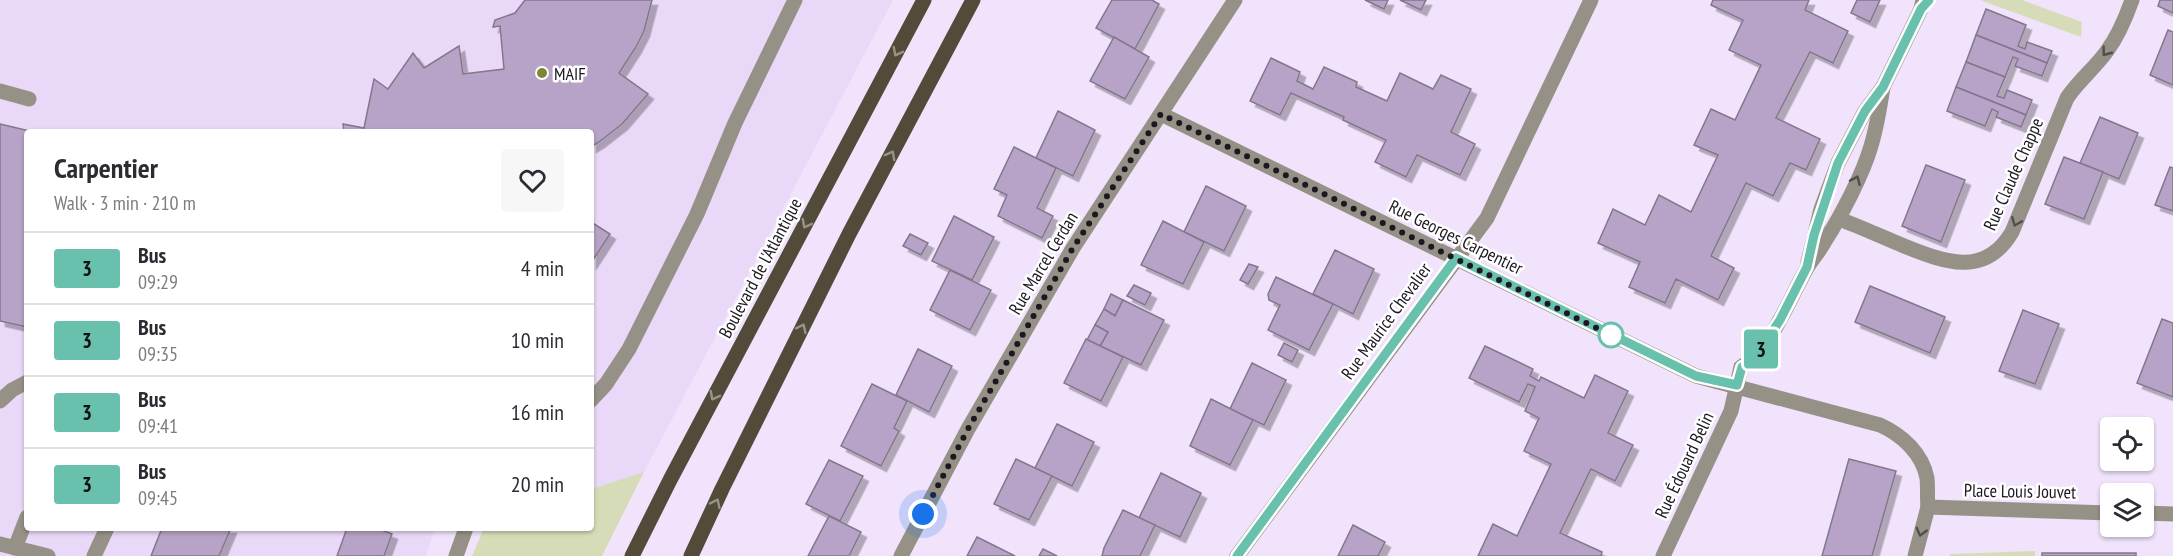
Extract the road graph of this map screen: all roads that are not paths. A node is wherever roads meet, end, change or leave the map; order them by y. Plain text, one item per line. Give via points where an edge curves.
1 (795, 0) edge
2 (924, 0) edge
3 (973, 0) edge
4 (1235, 0) edge
5 (1591, 0) edge
6 (2132, 0) edge
7 (1924, 3) edge
8 (1883, 87) junction
9 (0, 91) edge
10 (29, 99) dead end
11 (1161, 114) junction
12 (1839, 219) junction
13 (1456, 258) junction
14 (1807, 267) junction
15 (24, 382) edge
16 (6, 385) edge
17 (1737, 385) junction
18 (594, 397) edge
19 (0, 401) edge
20 (1928, 507) junction
21 (2100, 513) edge
22 (2154, 513) edge
23 (2173, 514) edge
24 (24, 521) edge
25 (106, 531) edge
26 (465, 531) edge
27 (7, 546) edge
28 (48, 556) edge
29 (94, 556) edge
30 (456, 556) edge
31 (632, 556) edge
32 (691, 556) edge
33 (901, 556) edge
34 (1238, 556) edge
35 (1663, 556) edge
36 (1915, 556) edge

1 - 18 street via 735,123 697,214 629,350
2 -> 31 main road, Boulevard de l'Atlantique
32 -> 3 main road via 849,234
4 - 11 street, Rue Marcel Cerdan
5 - 13 street, Rue Maurice Chevalier via 1487,218
6 -> 12 street, Rue Claude Chappe via 2116,38 2067,98 2012,232 1999,251 1970,263 1945,261
7 - 8 street, Rue Édouard Belin
12 -> 8 street, Rue Édouard Belin via 1871,147
8 - 14 street, Rue Édouard Belin via 1865,111 1838,163
9 - 10 street
11 - 13 street, Rue Georges Carpentier
11 - 33 street, Rue Marcel Cerdan via 1073,248 968,429
12 - 14 street, Rue Édouard Belin
13 - 17 street, Rue Georges Carpentier via 1696,376
13 - 34 street, Rue Maurice Chevalier
14 - 17 street, Rue Édouard Belin via 1780,320 1757,355 1742,367
15 - 16 street
16 - 19 street
17 - 20 street via 1896,432 1919,459 1926,477
17 - 35 street, Rue Édouard Belin via 1731,411
20 - 21 street, Place Louis Jouvet
20 -> 36 street
22 - 23 street
24 - 27 street
25 - 29 street
26 - 30 street
27 - 28 street

